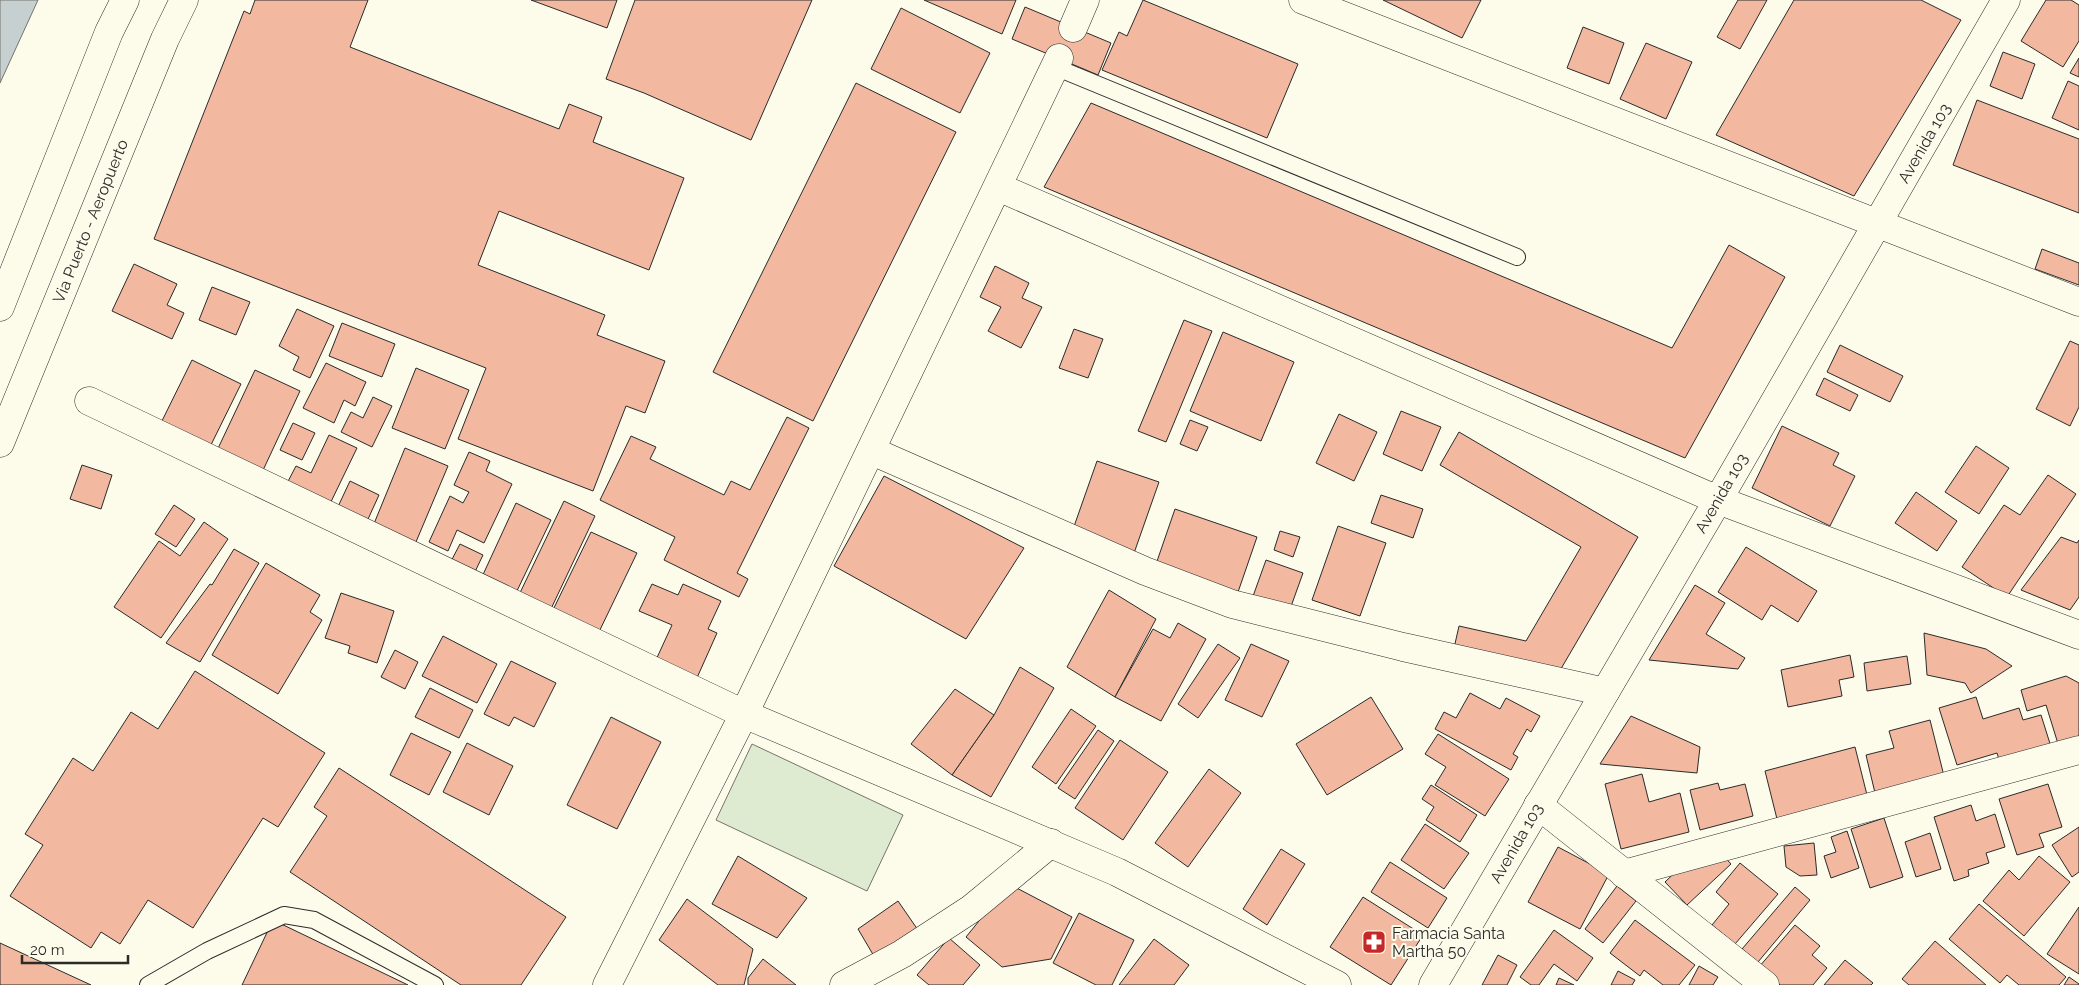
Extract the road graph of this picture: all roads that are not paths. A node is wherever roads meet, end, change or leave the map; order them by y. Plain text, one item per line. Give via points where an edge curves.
1 (125, 0) edge
2 (184, 0) edge
3 (1085, 0) edge
4 (1302, 0) edge
5 (2006, 0) edge
6 (1073, 28) dead end
7 (1057, 63) joint
8 (998, 187) junction
9 (1877, 225) junction
10 (1517, 256) dead end
11 (2079, 302) edge
12 (0, 308) edge
13 (90, 400) dead end
14 (0, 443) edge
15 (872, 451) junction
16 (1718, 500) junction
17 (2079, 635) edge
18 (1605, 692) junction
19 (744, 714) junction
20 (2079, 750) edge
21 (1538, 804) junction
22 (1051, 843) junction
23 (1624, 874) junction
24 (148, 985) edge
25 (435, 985) edge
26 (607, 985) edge
27 (844, 985) edge
28 (1337, 985) edge
29 (1433, 985) edge
30 (1765, 985) edge

1 - 12 street
2 - 14 street, Via Puerto - Aeropuerto via 165,39
3 - 6 street
4 - 9 street
5 - 9 street, Avenida 103
7 - 8 street
7 - 10 lane
8 - 15 street
8 - 16 street
9 - 11 street
9 - 16 street, Avenida 103
13 - 19 street
15 - 18 street via 1145,571 1232,604 1394,645
15 - 19 street
16 - 17 street
16 - 18 street, Avenida 103
18 - 21 street, Avenida 103
19 - 22 street
19 - 26 street
20 - 23 street
21 - 23 street
21 - 29 street, Avenida 103
22 - 27 street via 971,909 902,954
22 - 28 street via 1117,872
23 - 30 street
24 - 25 lane via 207,951 284,915 314,920

